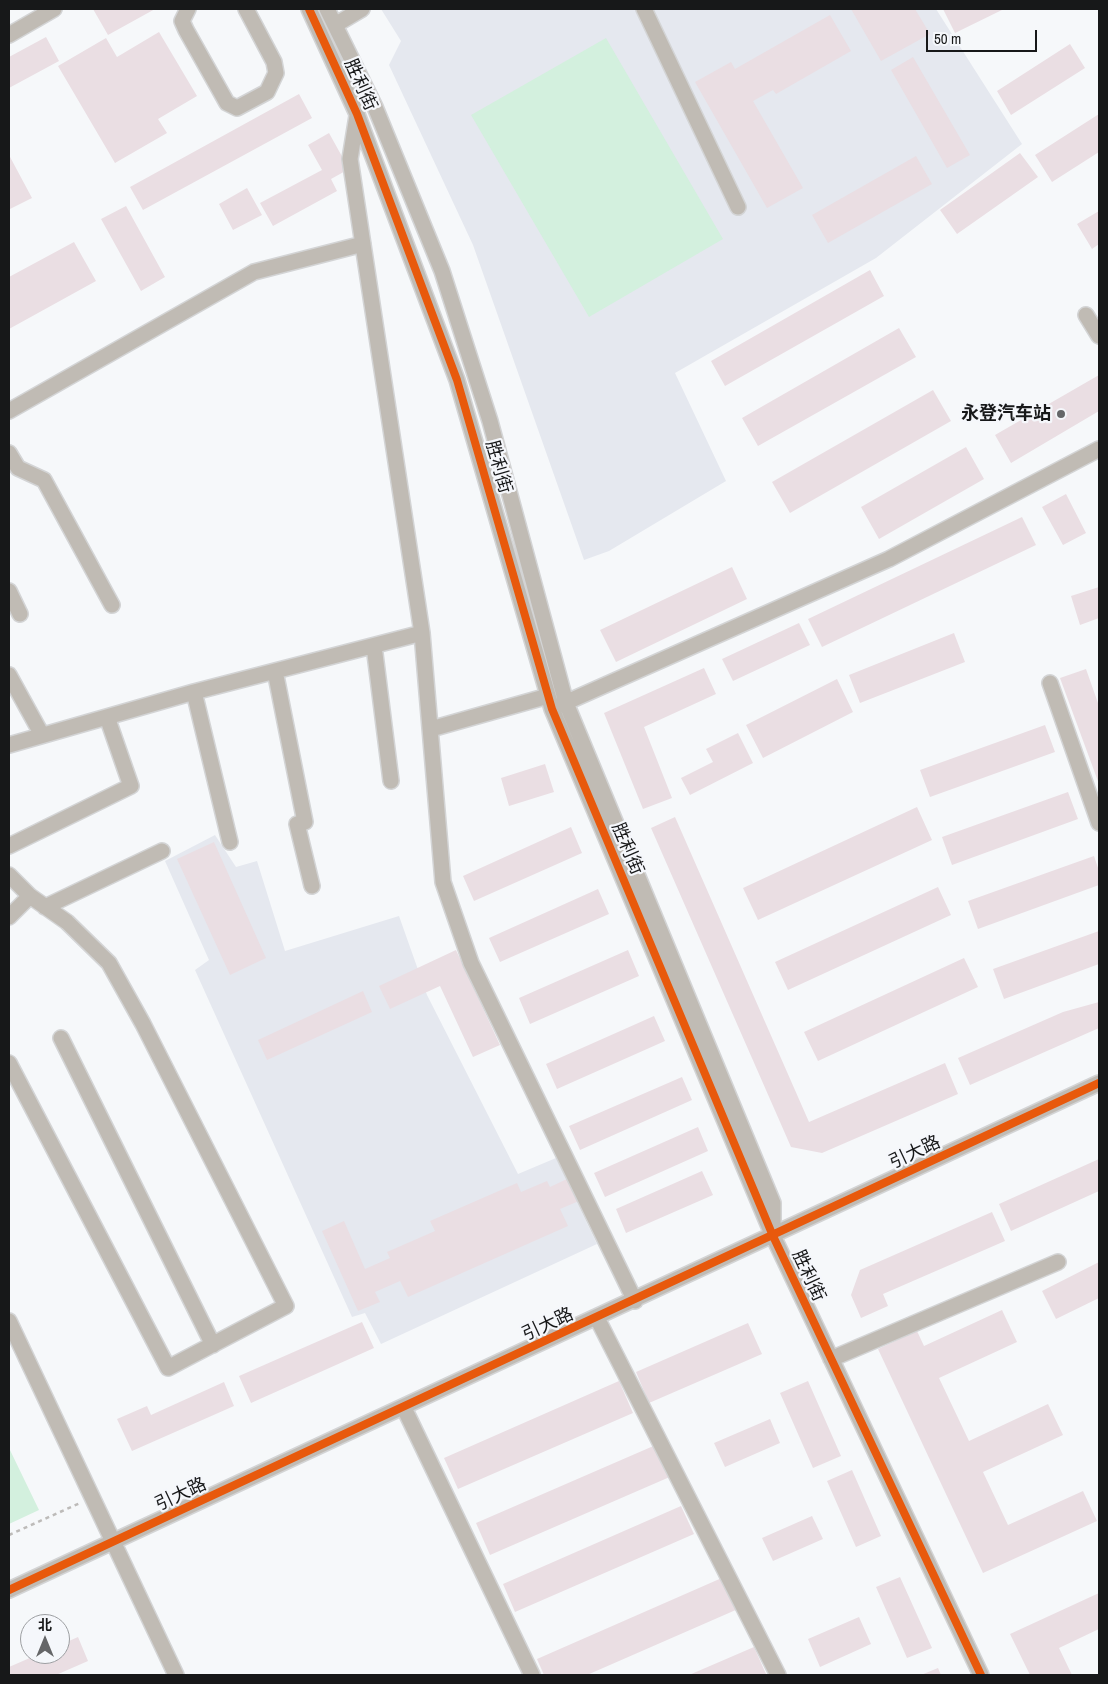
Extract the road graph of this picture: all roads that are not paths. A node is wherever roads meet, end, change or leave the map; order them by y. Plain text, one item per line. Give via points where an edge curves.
1 (54, 9) edge
2 (188, 9) edge
3 (309, 9) edge
4 (327, 9) edge
5 (362, 9) edge
6 (644, 9) edge
7 (252, 11) edge
8 (335, 24) junction
9 (9, 35) edge
10 (357, 114) junction
11 (738, 207) dead end
12 (363, 244) junction
13 (1086, 316) dead end
14 (1099, 336) edge
15 (9, 411) edge
16 (1099, 449) edge
17 (9, 453) edge
18 (9, 591) edge
19 (112, 605) dead end
20 (20, 614) dead end
21 (422, 634) junction
22 (374, 646) junction
23 (275, 671) junction
24 (9, 674) edge
25 (1050, 683) dead end
26 (194, 692) junction
27 (556, 703) junction
28 (106, 717) junction
29 (431, 730) junction
30 (42, 735) junction
31 (9, 745) edge
32 (391, 781) dead end
33 (1099, 823) edge
34 (230, 842) dead end
35 (9, 846) edge
36 (162, 851) dead end
37 (9, 875) edge
38 (312, 886) dead end
39 (30, 896) junction
40 (46, 907) junction
41 (9, 917) edge
42 (61, 1038) dead end
43 (9, 1064) edge
44 (1099, 1083) edge
45 (773, 1236) junction
46 (1058, 1262) dead end
47 (635, 1300) junction
48 (597, 1318) junction
49 (9, 1320) edge
50 (212, 1345) junction
51 (831, 1359) junction
52 (404, 1408) junction
53 (114, 1542) junction
54 (9, 1590) edge
55 (176, 1675) edge
56 (532, 1675) edge
57 (778, 1675) edge
58 (981, 1675) edge

1 - 9 street
2 - 7 street via 182,21 186,30 227,103 237,108 267,92 276,72
3 - 10 street, 胜利街
4 - 8 street, 胜利街
5 - 8 street
6 - 11 street
8 - 27 street, 胜利街 via 375,107 442,271 490,421
10 - 12 street via 350,159
10 - 27 street, 胜利街 via 457,380
12 - 15 street via 254,272
12 - 21 street
13 - 14 street
16 - 27 street via 889,559
17 - 19 street via 18,468 44,480
18 - 20 street
21 - 22 street
21 - 29 street
22 - 23 street
22 - 32 street
23 - 26 street
23 - 38 street via 305,822 297,824
24 - 30 street
25 - 33 street
26 - 28 street
26 - 34 street
27 - 29 street
27 - 45 street, 胜利街 via 773,1202
28 - 30 street
28 - 35 street via 132,786
29 - 47 street via 443,882 471,963
30 - 31 street
36 - 40 street
37 - 39 street
39 - 40 street
39 - 41 street
40 - 50 street via 67,922 109,963 286,1306
42 - 50 street
43 - 50 street via 168,1368
44 - 45 street, 引大路
45 - 47 street, 引大路
45 - 51 street, 胜利街
46 - 51 street
47 - 48 street, 引大路
48 - 52 street, 引大路
48 - 57 street
49 - 53 street
51 - 58 street, 胜利街
52 - 53 street, 引大路
52 - 56 street
53 - 54 street, 引大路
53 - 55 street

